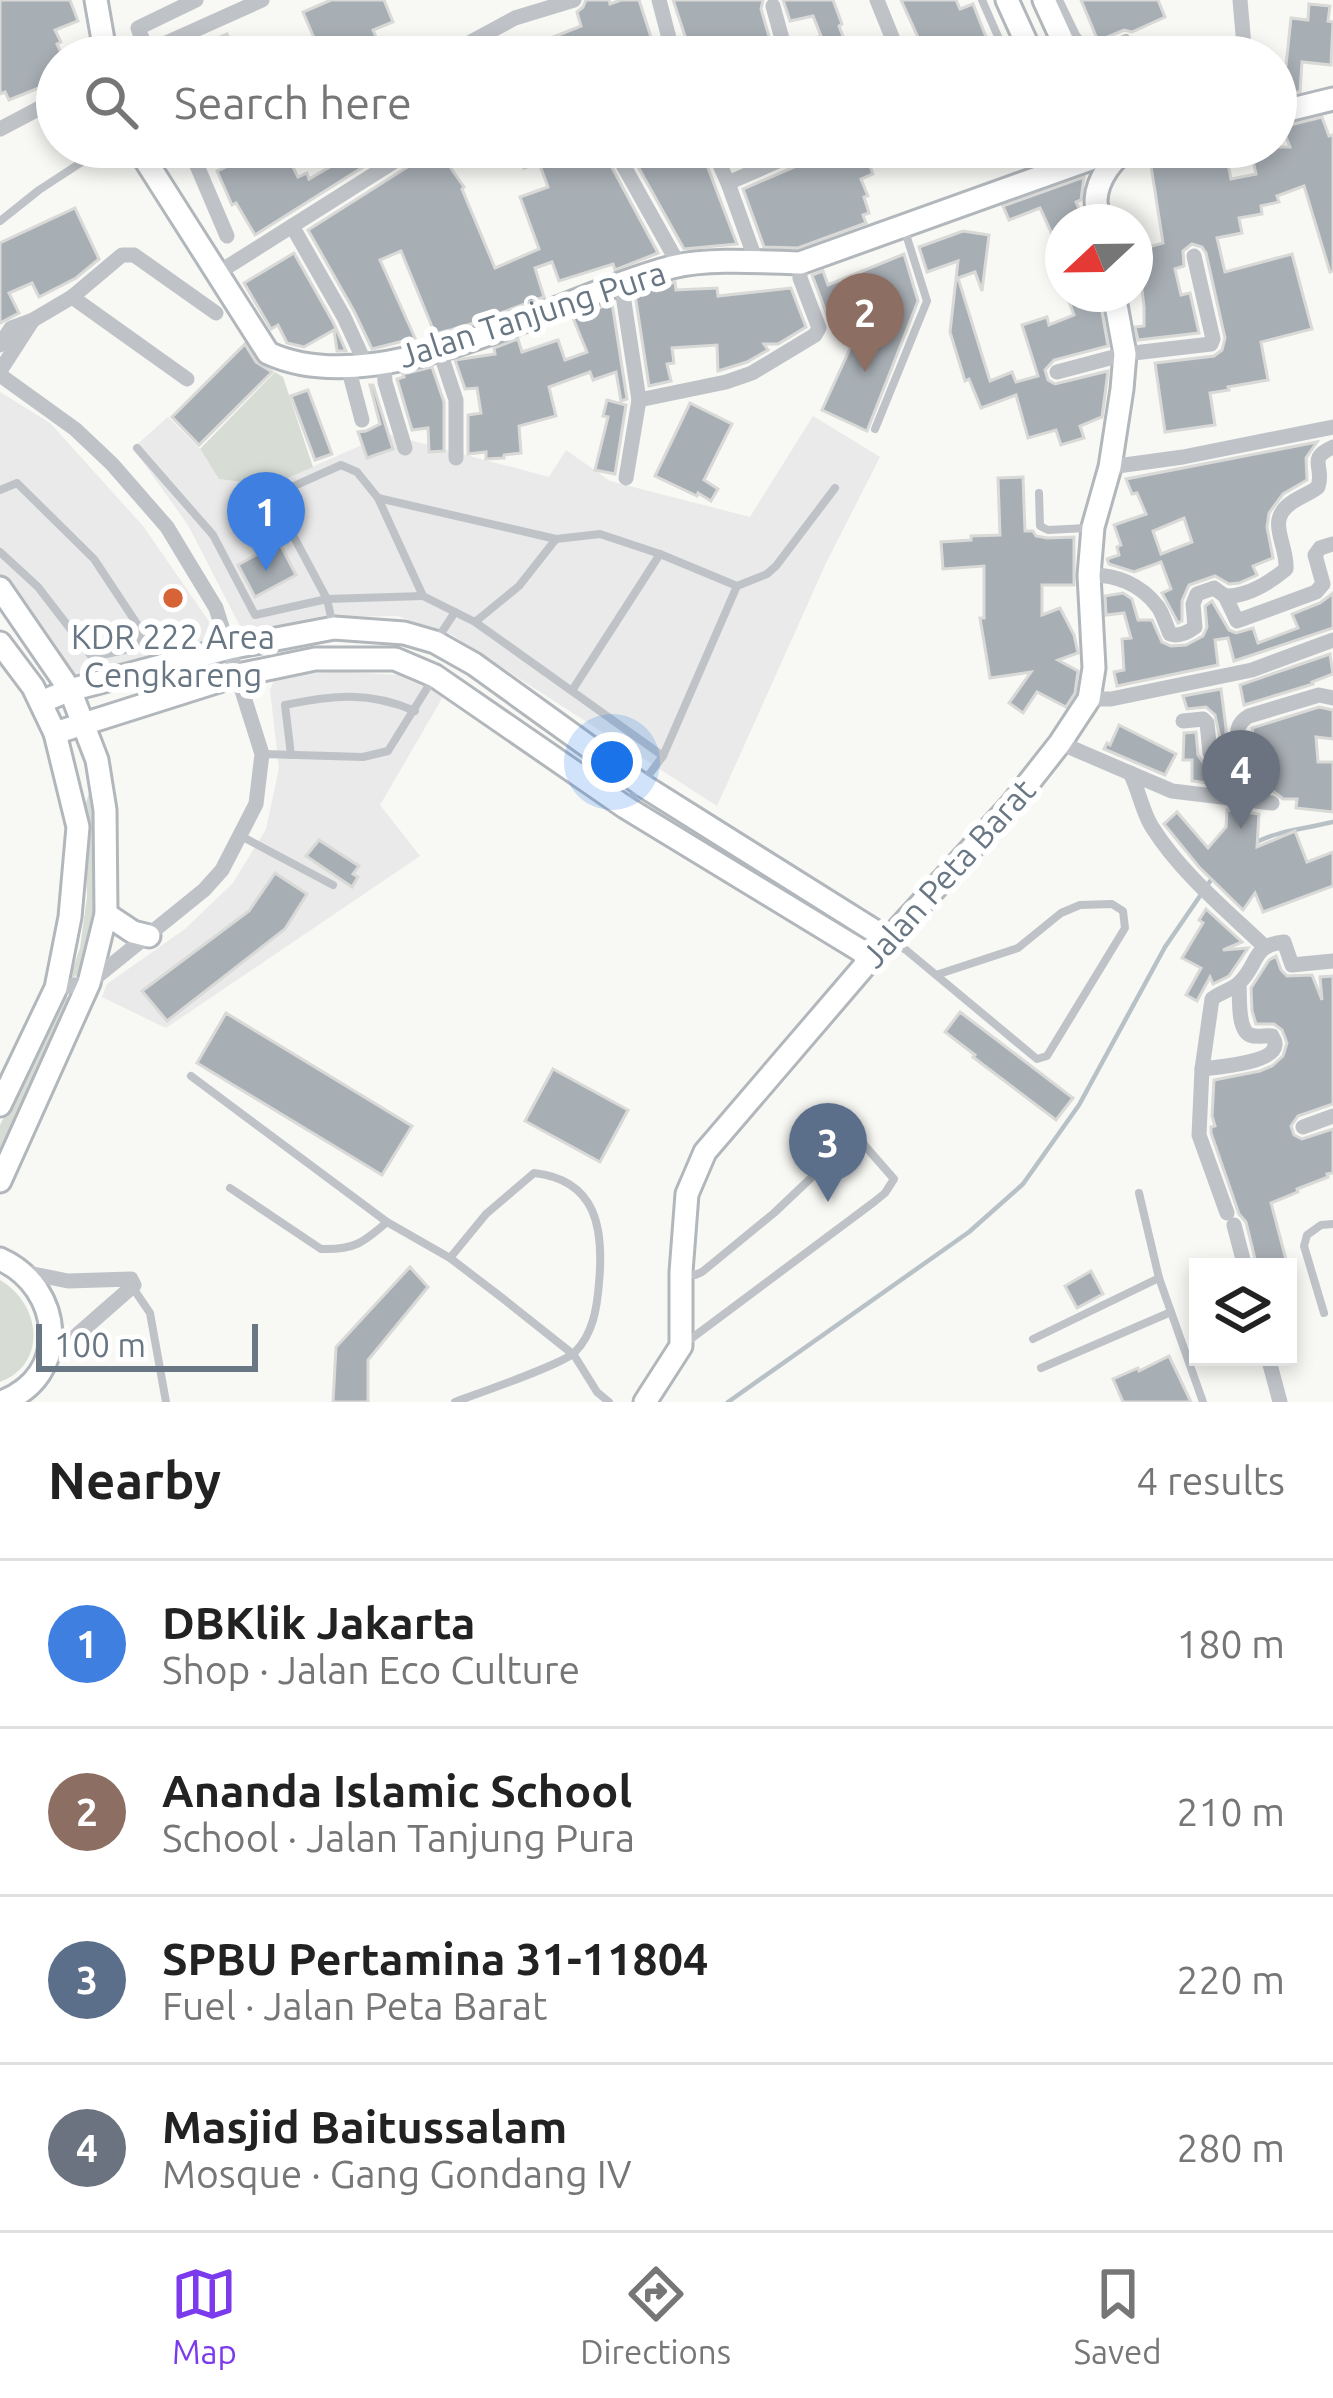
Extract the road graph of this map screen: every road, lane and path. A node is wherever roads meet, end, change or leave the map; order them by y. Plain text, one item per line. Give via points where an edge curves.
1 (96, 0) edge
2 (196, 0) edge
3 (262, 0) edge
4 (574, 0) edge
5 (659, 0) edge
6 (877, 0) edge
7 (982, 0) edge
8 (1007, 0) edge
9 (1046, 0) edge
10 (1060, 0) edge
11 (1240, 0) edge
12 (147, 2) edge
13 (773, 5) dead end
14 (155, 19) junction
15 (102, 36) edge
16 (141, 36) edge
17 (187, 36) edge
18 (482, 36) edge
19 (668, 36) edge
20 (781, 36) edge
21 (892, 36) edge
22 (998, 36) edge
23 (1023, 36) edge
24 (1061, 36) edge
25 (1077, 36) edge
26 (1243, 36) edge
27 (1333, 99) edge
28 (1297, 107) edge
29 (36, 110) edge
30 (0, 129) edge
31 (73, 168) edge
32 (150, 168) edge
33 (198, 168) edge
34 (384, 168) edge
35 (626, 168) edge
36 (721, 168) edge
37 (762, 168) edge
38 (1065, 168) edge
39 (1095, 168) edge
40 (728, 183) junction
41 (1097, 204) edge
42 (0, 221) edge
43 (292, 226) junction
44 (904, 227) junction
45 (227, 236) dead end
46 (1195, 256) dead end
47 (757, 261) junction
48 (800, 263) junction
49 (679, 265) junction
50 (216, 274) junction
51 (621, 282) junction
52 (71, 297) junction
53 (1117, 312) edge
54 (216, 313) dead end
55 (33, 320) junction
56 (0, 345) edge
57 (440, 352) junction
58 (1125, 354) junction
59 (366, 365) junction
60 (1058, 372) dead end
61 (0, 373) edge
62 (187, 379) dead end
63 (639, 400) junction
64 (362, 421) dead end
65 (1333, 427) edge
66 (875, 429) dead end
67 (1333, 446) edge
68 (137, 448) dead end
69 (405, 448) dead end
70 (456, 458) dead end
71 (1110, 467) junction
72 (626, 478) dead end
73 (836, 488) dead end
74 (0, 490) edge
75 (1040, 493) dead end
76 (378, 498) junction
77 (1093, 527) junction
78 (556, 539) junction
79 (1333, 544) edge
80 (0, 552) edge
81 (660, 554) junction
82 (1089, 574) junction
83 (737, 586) junction
84 (0, 588) edge
85 (423, 596) junction
86 (1225, 596) junction
87 (326, 598) junction
88 (455, 612) junction
89 (475, 622) junction
90 (334, 628) junction
91 (1333, 640) edge
92 (435, 642) junction
93 (0, 643) edge
94 (230, 648) junction
95 (474, 664) junction
96 (238, 675) junction
97 (435, 676) junction
98 (573, 689) junction
99 (70, 690) junction
100 (459, 691) junction
101 (1333, 698) edge
102 (1089, 699) junction
103 (41, 702) junction
104 (415, 711) junction
105 (83, 722) junction
106 (1184, 722) dead end
107 (55, 733) junction
108 (1060, 743) junction
109 (262, 754) junction
110 (291, 755) junction
111 (663, 756) junction
112 (1130, 773) junction
113 (642, 785) junction
114 (1272, 803) dead end
115 (625, 807) junction
116 (241, 836) junction
117 (333, 885) dead end
118 (106, 914) junction
119 (149, 935) junction
120 (889, 940) junction
121 (1264, 946) junction
122 (1333, 962) edge
123 (866, 963) junction
124 (936, 975) junction
125 (89, 983) junction
126 (1238, 984) junction
127 (56, 988) junction
128 (1202, 1069) junction
129 (191, 1076) dead end
130 (0, 1105) edge
131 (1333, 1116) edge
132 (1303, 1127) dead end
133 (0, 1181) edge
134 (230, 1188) dead end
135 (1139, 1193) dead end
136 (387, 1222) junction
137 (1333, 1224) edge
138 (450, 1258) junction
139 (1242, 1258) edge
140 (5, 1260) edge
141 (681, 1272) junction
142 (1159, 1278) junction
143 (133, 1288) junction
144 (1171, 1312) junction
145 (1324, 1313) dead end
146 (1034, 1339) dead end
147 (681, 1346) junction
148 (574, 1354) junction
149 (44, 1364) junction
150 (1270, 1366) edge
151 (1041, 1368) dead end
152 (2, 1402) edge
153 (33, 1402) edge
154 (166, 1402) edge
155 (455, 1402) edge
156 (609, 1402) edge
157 (645, 1402) edge
158 (1203, 1402) edge
159 (1280, 1402) edge

1 - 15 street
2 - 14 street
3 - 17 street
4 - 18 street
5 - 19 street
6 - 21 street
7 - 22 lane
8 - 23 street
9 - 24 street
10 - 25 lane
11 - 26 street
12 - 14 street
13 - 20 street
14 - 16 street via 138,28
27 - 28 street
29 - 30 street
31 - 42 lane
32 - 50 street, Jalan Tanjung Pura
33 - 45 street
34 - 43 street
35 - 49 street
36 - 40 street
37 - 40 street
38 - 44 street, Jalan Tanjung Pura
39 - 41 street
40 - 47 street
43 - 50 street
43 - 59 street
44 - 48 street, Jalan Tanjung Pura
44 - 66 lane via 927,301
46 - 58 street via 1213,342
47 - 48 street, Jalan Tanjung Pura
47 - 49 street, Jalan Tanjung Pura
48 - 63 street via 819,328 814,335 752,373
49 - 51 street, Jalan Tanjung Pura
50 - 59 street, Jalan Tanjung Pura via 268,353 319,367
51 - 57 street, Jalan Tanjung Pura
51 - 63 street
52 - 54 street via 128,255
52 - 55 street
52 - 62 street
53 - 58 street
55 - 56 street via 11,328
55 - 61 street
57 - 59 street, Jalan Tanjung Pura
57 - 70 street via 456,400
58 - 60 street
58 - 71 street
59 - 64 street
59 - 69 street via 385,382
61 - 94 street via 75,429 167,527 216,608
63 - 72 street
65 - 71 street
67 - 86 street via 1317,458 1318,487 1277,519 1286,568 1264,585
68 - 87 lane via 213,536 255,615
71 - 77 street
73 - 83 lane via 776,566
74 - 80 lane via 17,484 94,560 143,633 139,647 92,657
75 - 77 lane via 1040,526
76 - 78 lane
76 - 85 lane
76 - 87 lane via 358,472 341,465 279,500
77 - 82 street
78 - 81 lane via 600,534
78 - 89 lane via 519,586
79 - 86 street via 1315,555 1323,584 1316,592 1237,621
81 - 83 lane
81 - 98 lane
82 - 86 street via 1140,590 1175,635 1195,627 1197,594 1214,588
82 - 102 street
83 - 111 lane
84 - 99 street
85 - 87 lane
85 - 88 lane
87 - 90 lane
88 - 89 lane
88 - 92 lane
89 - 98 lane
90 - 92 street
90 - 94 street
91 - 102 street via 1252,670
92 - 95 street
93 - 103 street
94 - 96 street
94 - 99 street
95 - 100 street
95 - 113 street
96 - 97 street via 315,659 394,658
96 - 105 street
96 - 109 street
97 - 100 street
97 - 104 lane
98 - 111 lane
99 - 103 street
99 - 105 street
100 - 115 street
101 - 106 street via 1249,716 1236,730 1238,749 1213,758 1207,723
102 - 108 street, Jalan Peta Barat
103 - 107 street
104 - 110 lane via 388,751
104 - 110 lane via 344,695 285,705
105 - 107 street
105 - 118 street via 105,810
107 - 127 street via 78,827
108 - 112 street
108 - 120 street, Jalan Peta Barat
109 - 110 lane
109 - 116 street via 256,804
111 - 113 lane
112 - 114 street via 1172,791
112 - 121 street via 1149,823 1210,898
113 - 115 lane
113 - 120 street
115 - 123 street via 862,952
116 - 117 lane
116 - 119 street via 204,890
118 - 119 street
118 - 125 street
119 - 125 street
120 - 123 street, Jalan Peta Barat
120 - 124 lane
121 - 122 street via 1284,942 1292,965
121 - 126 street
123 - 141 street, Jalan Peta Barat via 705,1152 687,1194
124 - 124 lane via 1042,1059 1125,928 1124,911 1080,905 1018,948
125 - 127 street
125 - 133 street
126 - 128 street via 1212,999
126 - 128 street via 1245,1032 1272,1036 1274,1048
127 - 130 street
128 - 139 street via 1198,1135
129 - 136 lane
131 - 132 street
134 - 136 lane via 321,1249 360,1245
135 - 142 lane
136 - 138 lane
137 - 145 lane via 1306,1235 1304,1246
138 - 148 lane
138 - 148 lane via 534,1173 580,1190 599,1224 601,1265 595,1320
140 - 143 street via 68,1281 131,1279
140 - 149 street via 44,1299 51,1323
141 - 147 street, Jalan Peta Barat
141 - 147 lane via 702,1272 851,1140 859,1139 894,1179
142 - 144 lane
142 - 146 lane
143 - 149 street
143 - 154 lane via 151,1312
144 - 151 lane
144 - 158 lane
147 - 157 street
148 - 155 lane
148 - 156 lane
149 - 152 street
149 - 153 street
150 - 159 street

